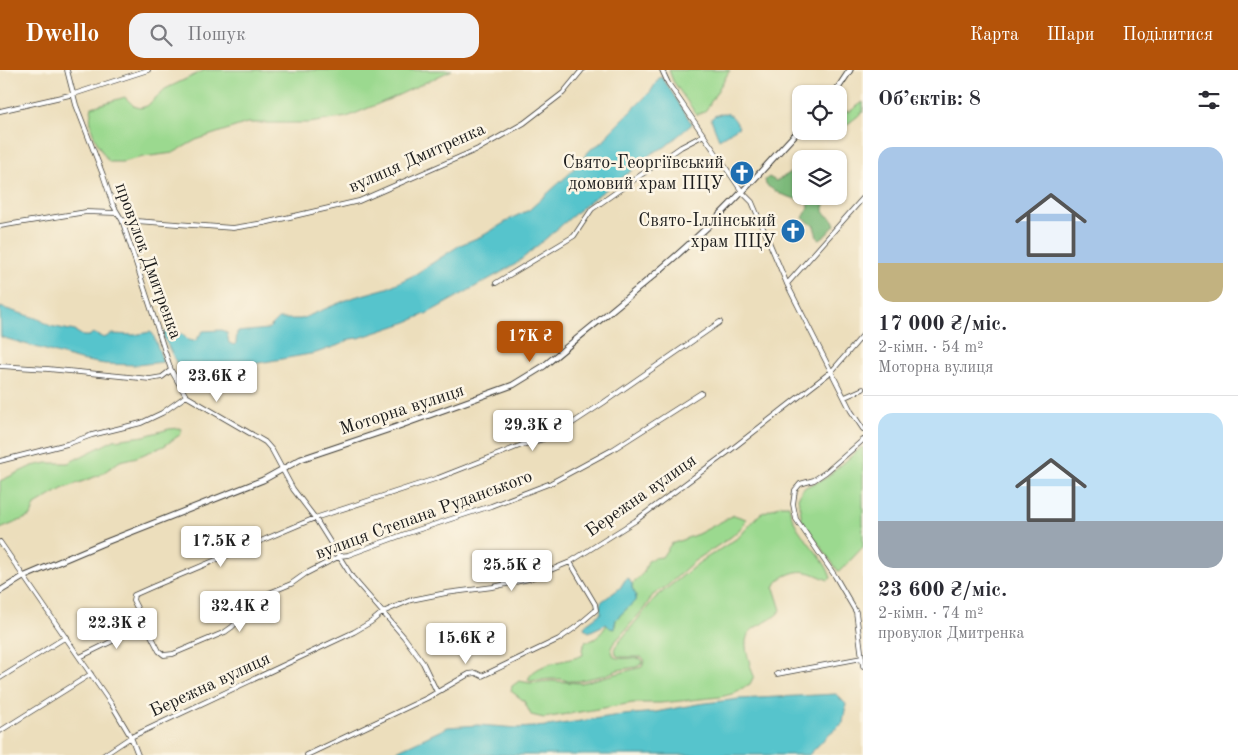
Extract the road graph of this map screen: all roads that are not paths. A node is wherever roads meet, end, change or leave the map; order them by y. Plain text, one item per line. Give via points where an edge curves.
1 (67, 70) edge
2 (148, 70) edge
3 (582, 70) edge
4 (662, 70) edge
5 (850, 70) edge
6 (840, 85) edge
7 (74, 94) junction
8 (0, 111) edge
9 (704, 135) junction
10 (792, 138) edge
11 (743, 193) junction
12 (863, 198) edge
13 (116, 213) junction
14 (122, 220) junction
15 (0, 226) edge
16 (496, 283) dead end
17 (787, 284) junction
18 (720, 322) dead end
19 (863, 335) edge
20 (0, 366) edge
21 (172, 370) junction
22 (832, 371) junction
23 (863, 388) edge
24 (701, 393) dead end
25 (186, 396) junction
26 (845, 397) junction
27 (863, 429) edge
28 (863, 440) edge
29 (0, 461) edge
30 (283, 468) junction
31 (315, 518) junction
32 (0, 542) edge
33 (340, 556) junction
34 (570, 562) junction
35 (24, 577) junction
36 (0, 591) edge
37 (863, 609) edge
38 (383, 612) junction
39 (856, 612) junction
40 (146, 625) junction
41 (66, 637) junction
42 (80, 658) junction
43 (862, 658) junction
44 (863, 666) edge
45 (91, 674) junction
46 (777, 674) dead end
47 (0, 678) edge
48 (437, 692) junction
49 (0, 731) edge
50 (131, 737) junction
51 (104, 755) edge
52 (138, 755) edge
53 (307, 755) edge

1 - 7 street, провулок Дмитренка
2 - 7 street
3 - 14 street, вулиця Дмитренка via 563,93 524,123 478,149 359,200 233,228
4 - 9 street
5 - 6 street
7 - 8 street
7 - 13 street, провулок Дмитренка
9 - 11 street
9 - 16 street via 681,146 592,209 574,236
10 - 11 street, Моторна вулиця
11 - 17 street via 752,202
11 - 30 street, Моторна вулиця via 648,280 525,379 473,401 317,452
12 - 17 street
13 - 14 street, провулок Дмитренка
13 - 15 street via 86,212
14 - 21 street, провулок Дмитренка
17 - 22 street
18 - 31 street via 550,436 438,478
19 - 22 street, Бережна вулиця
20 - 21 street via 150,379 162,377
21 - 25 street, провулок Дмитренка
22 - 26 street
22 - 34 street, Бережна вулиця via 635,521
23 - 26 street
24 - 33 street, вулиця Степана Руданського via 612,450 551,483
25 - 29 street via 162,414 141,423
25 - 30 street via 265,442
26 - 27 street
28 - 39 street via 826,472 800,484 792,504 796,519
30 - 31 street via 293,489
30 - 35 street, Моторна вулиця via 263,480
31 - 33 street
31 - 40 street via 134,595 133,600
32 - 35 street
33 - 38 street via 356,583
33 - 40 street, вулиця Степана Руданського via 291,584 252,600 236,624 225,632 173,654 164,655 159,651
34 - 38 street, Бережна вулиця via 529,579 410,600
34 - 48 street via 595,604 596,610 592,614 559,639 482,676 469,674
35 - 36 street, Моторна вулиця
35 - 41 street
37 - 39 street
38 - 48 street via 423,663
38 - 50 street, Бережна вулиця via 354,632
39 - 43 street
40 - 42 street
41 - 42 street
41 - 47 street
42 - 45 street
43 - 44 street
43 - 46 street
45 - 49 street
45 - 50 street
48 - 53 street
50 - 51 street, Бережна вулиця
50 - 52 street

